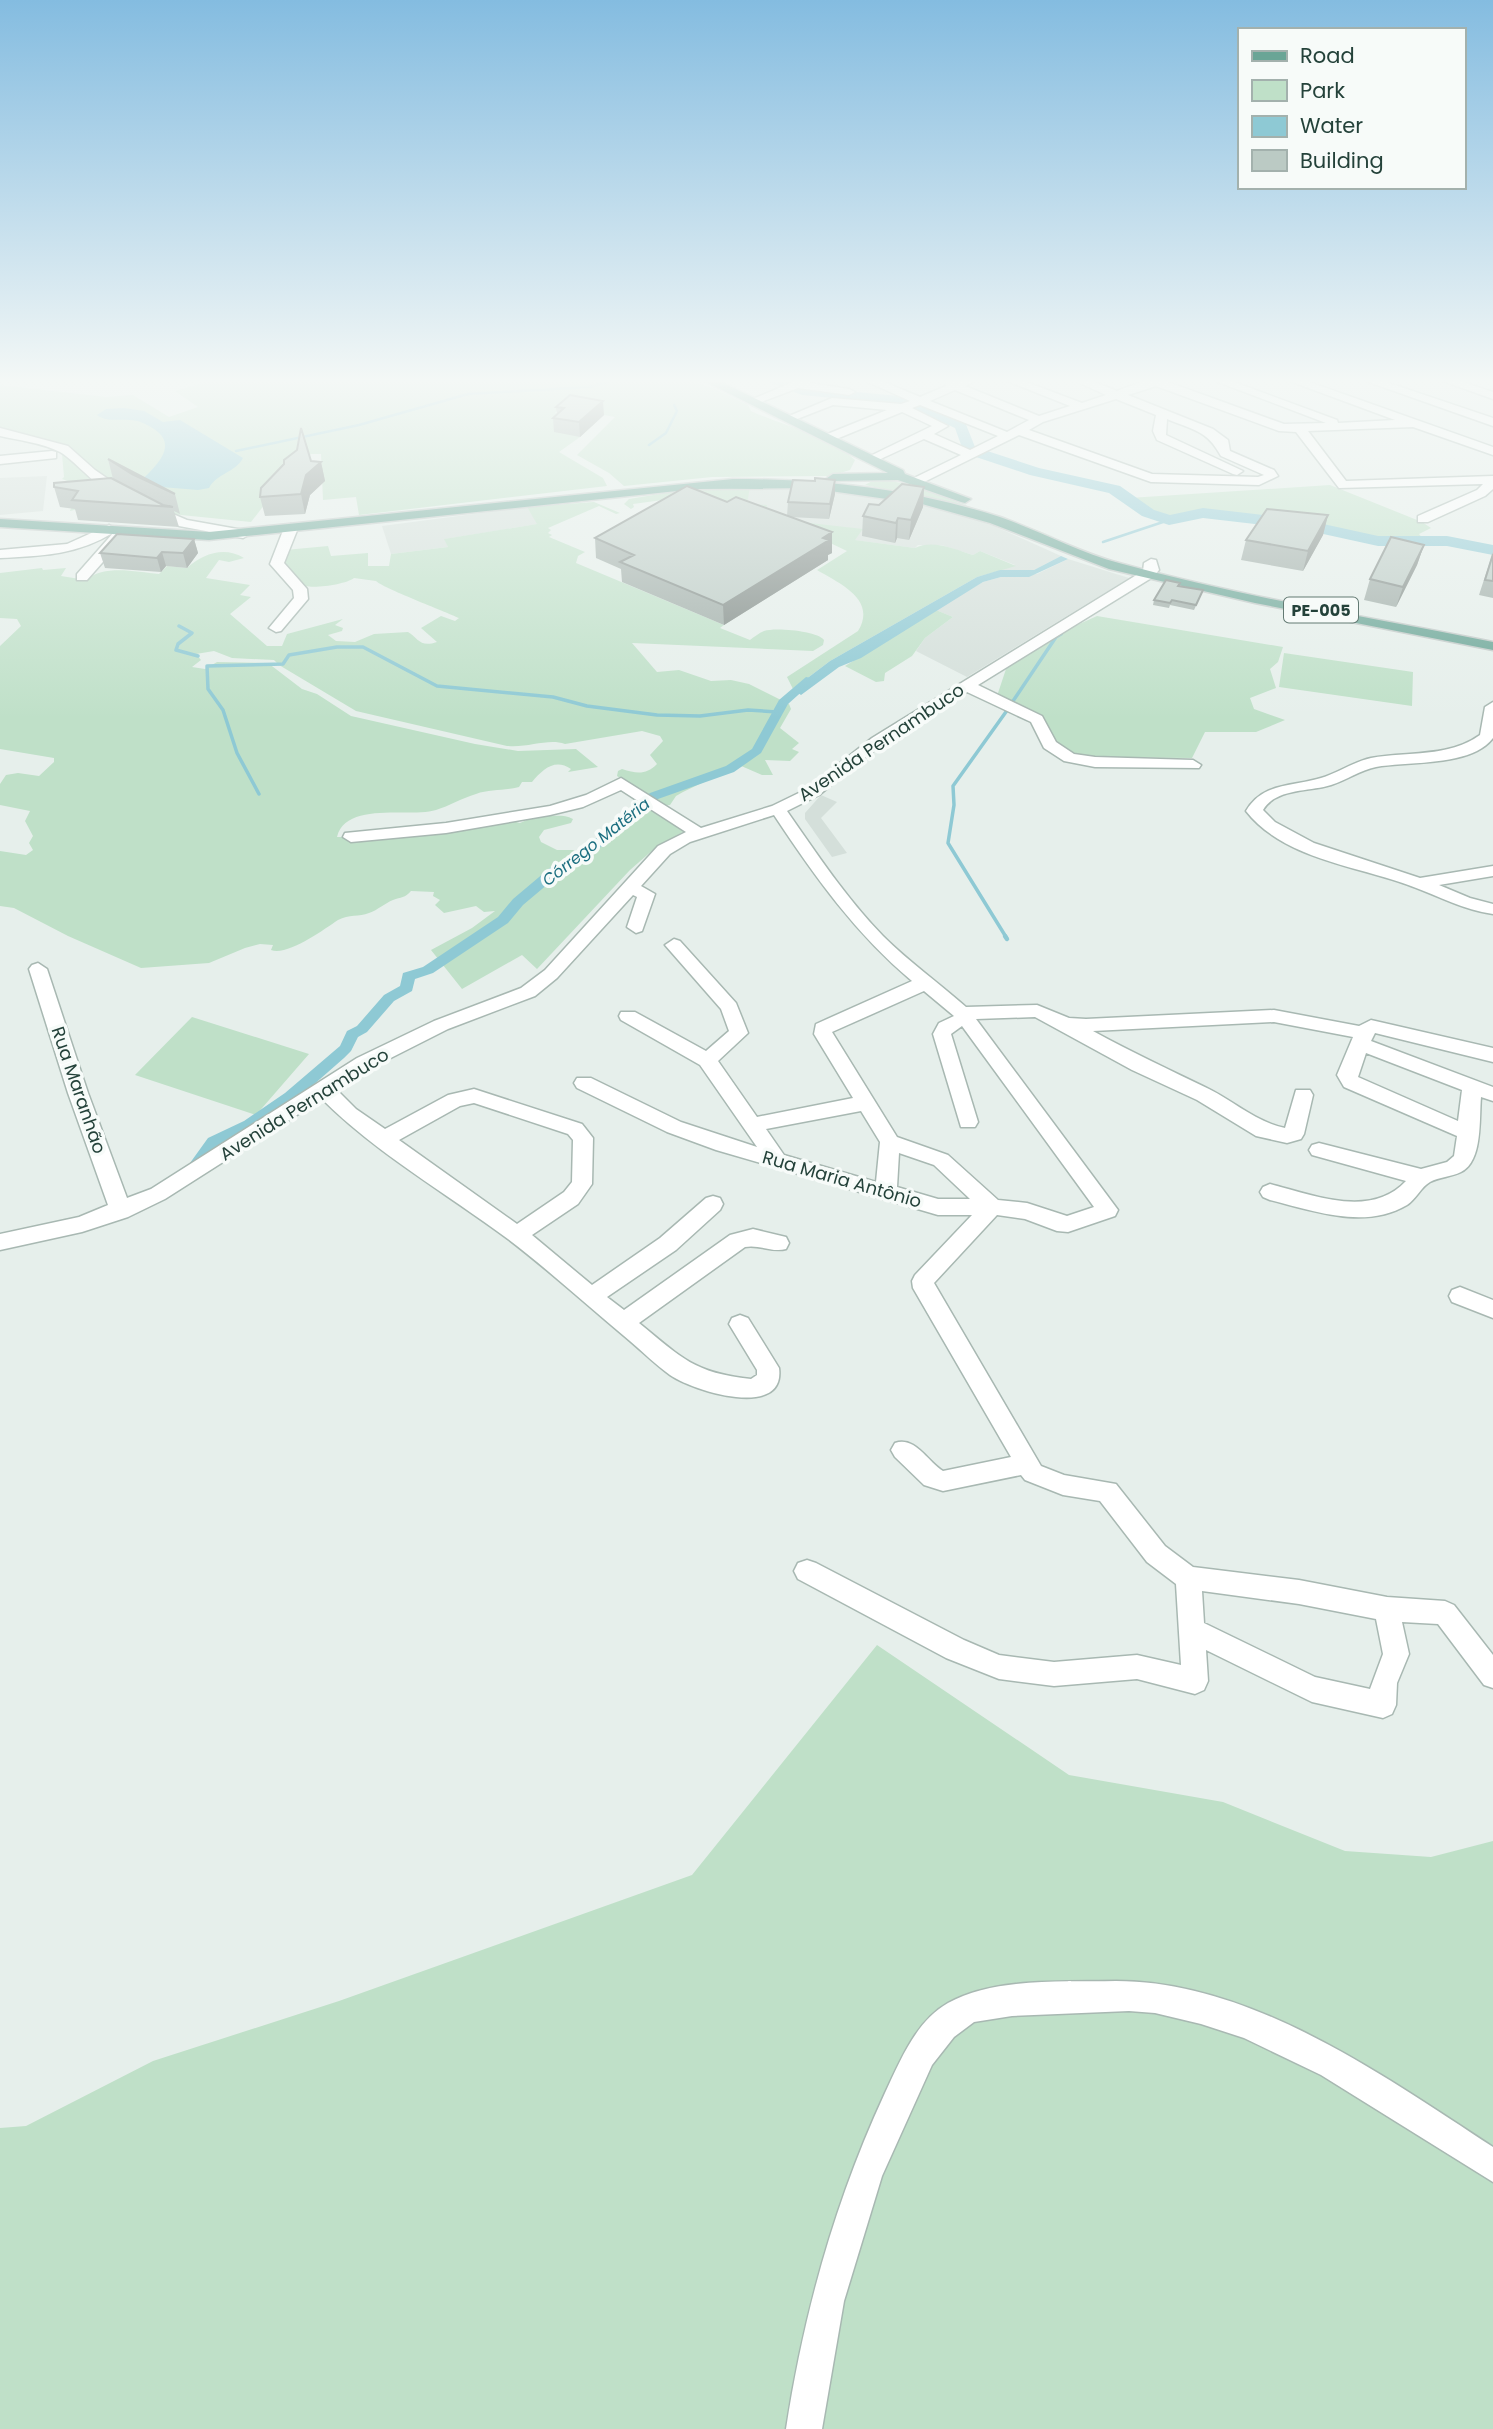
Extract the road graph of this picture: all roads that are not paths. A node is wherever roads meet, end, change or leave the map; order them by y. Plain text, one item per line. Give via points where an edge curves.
1 (122, 492) edge
2 (596, 492) edge
3 (888, 492) edge
4 (948, 492) edge
5 (1482, 492) edge
6 (1423, 519) dead end
7 (0, 523) edge
8 (291, 528) junction
9 (182, 529) junction
10 (116, 530) junction
11 (0, 554) edge
12 (1149, 569) junction
13 (82, 577) dead end
14 (276, 628) dead end
15 (1493, 634) edge
16 (1493, 646) edge
17 (965, 685) junction
18 (1493, 707) edge
19 (1193, 765) dead end
20 (778, 810) junction
21 (738, 821) junction
22 (792, 830) junction
23 (698, 833) junction
24 (351, 837) dead end
25 (1493, 871) edge
26 (1417, 882) junction
27 (630, 888) junction
28 (1493, 909) edge
29 (636, 927) dead end
30 (674, 946) dead end
31 (38, 968) dead end
32 (925, 983) junction
33 (628, 1016) dead end
34 (964, 1016) junction
35 (1066, 1024) junction
36 (1365, 1034) junction
37 (1493, 1055) edge
38 (706, 1060) junction
39 (584, 1083) dead end
40 (1472, 1087) junction
41 (324, 1089) junction
42 (1493, 1094) edge
43 (1303, 1095) dead end
44 (865, 1103) junction
45 (968, 1122) dead end
46 (752, 1125) junction
47 (1466, 1132) junction
48 (382, 1140) junction
49 (890, 1142) junction
50 (1318, 1150) dead end
51 (777, 1161) junction
52 (1421, 1177) junction
53 (886, 1191) junction
54 (1270, 1192) dead end
55 (713, 1204) dead end
56 (992, 1207) junction
57 (121, 1211) junction
58 (2, 1235) edge
59 (517, 1235) junction
60 (778, 1244) dead end
61 (1460, 1296) dead end
62 (592, 1297) junction
63 (1493, 1309) edge
64 (624, 1322) junction
65 (740, 1324) dead end
66 (904, 1450) dead end
67 (1026, 1464) junction
68 (807, 1571) dead end
69 (1188, 1578) junction
70 (1387, 1609) junction
71 (1190, 1629) junction
72 (1493, 1676) edge
73 (1493, 2166) edge
74 (804, 2429) edge

1 - 9 street
2 - 8 main road, PE-005
3 - 12 main road, PE-005 via 974,513 1079,555
4 - 12 main road, PE-005
5 - 6 street
7 - 10 main road, PE-005
8 - 9 main road, PE-005 via 243,534
8 - 14 street via 277,564 300,589 301,599
9 - 10 main road, PE-005
10 - 11 street via 72,549
10 - 13 street
12 - 15 main road, PE-005
12 - 16 main road, PE-005
12 - 17 street, Avenida Pernambuco
17 - 19 street via 1037,719 1049,745 1070,758
17 - 20 street, Avenida Pernambuco via 877,741 813,792
18 - 26 street via 1489,732 1463,749 1367,764 1322,783 1277,792 1255,806 1259,817 1293,839
20 - 21 street, Avenida Pernambuco
20 - 22 street
21 - 22 street
21 - 23 street, Avenida Pernambuco
22 - 32 street via 862,925
23 - 24 street via 621,783 586,803 554,811 438,830
23 - 27 street, Avenida Pernambuco via 664,850
25 - 26 street
26 - 28 street
27 - 29 street via 646,894
27 - 41 street, Avenida Pernambuco via 551,974 527,992 400,1044
30 - 38 street via 729,1007 739,1033
31 - 57 street, Rua Maranhão
32 - 34 street
32 - 44 street via 823,1030
33 - 38 street
34 - 35 street via 1037,1011
34 - 45 street via 944,1027 942,1034
34 - 56 street, Rua Maria Antônio via 1108,1210 1068,1224 1027,1211
35 - 36 street via 1263,1016
35 - 43 street via 1263,1131 1294,1134
36 - 37 street
36 - 40 street
36 - 47 street via 1347,1075 1351,1082
38 - 46 street
39 - 51 street, Rua Maria Antônio via 674,1127
40 - 42 street
40 - 47 street
41 - 48 street
41 - 57 street, Avenida Pernambuco via 189,1177
44 - 46 street
44 - 49 street
46 - 51 street
47 - 52 street via 1463,1160
48 - 59 street
48 - 59 street via 456,1100 474,1096 575,1129 583,1138 582,1184 571,1198
49 - 53 street
49 - 56 street via 942,1160
50 - 52 street
51 - 53 street, Rua Maria Antônio
52 - 54 street via 1398,1200 1358,1210
53 - 56 street, Rua Maria Antônio via 937,1207
55 - 62 street via 668,1244
56 - 67 street via 923,1281
57 - 58 street, Avenida Pernambuco via 82,1224
59 - 62 street
60 - 64 street via 753,1237 738,1241
61 - 63 street
62 - 64 street
64 - 65 street via 680,1370 717,1385 751,1389 769,1377 768,1368
66 - 67 street via 933,1478 943,1481
67 - 69 street via 1033,1473 1063,1485 1107,1491 1149,1547
68 - 71 street via 955,1648 999,1667 1027,1672 1137,1667 1195,1681
69 - 70 street
69 - 71 street
70 - 71 street via 1396,1654 1384,1683 1383,1705 1312,1689
70 - 72 street via 1445,1613
73 - 74 street via 1318,2056 1202,2008 1152,1998 995,2001 954,2017 924,2048 870,2162 839,2256 811,2374

